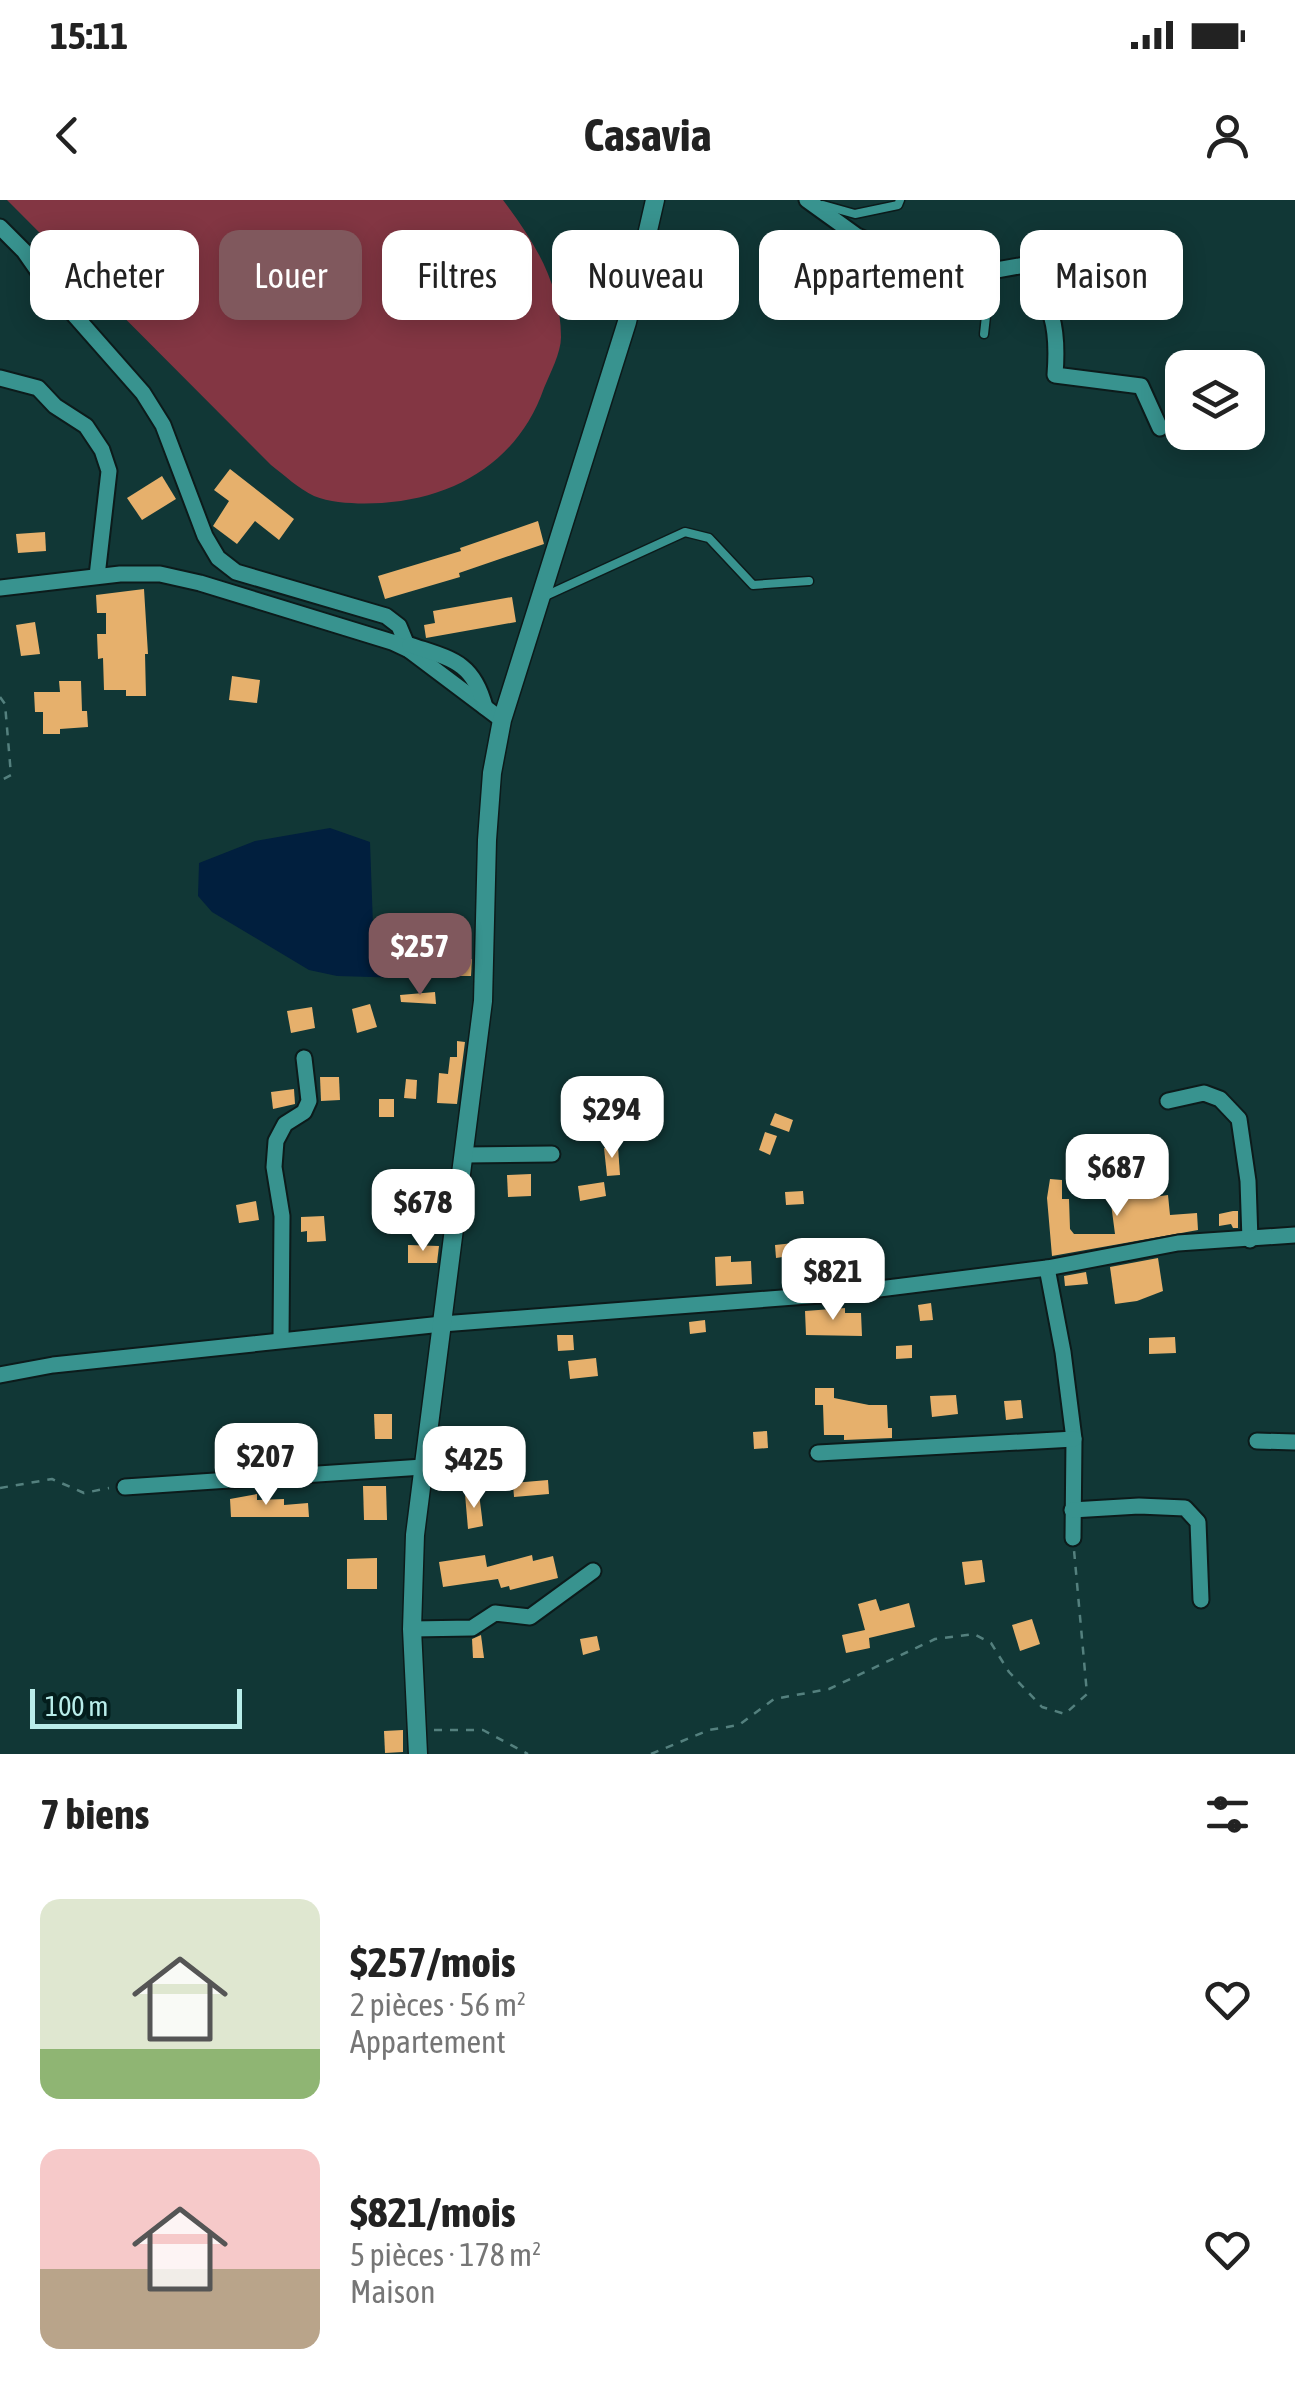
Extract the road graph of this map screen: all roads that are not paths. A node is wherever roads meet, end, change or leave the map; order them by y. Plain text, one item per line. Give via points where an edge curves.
1 (655, 200) edge
2 (900, 200) edge
3 (808, 201) edge
4 (0, 227) edge
5 (849, 230) edge
6 (1000, 269) edge
7 (986, 320) edge
8 (984, 334) dead end
9 (0, 378) edge
10 (1160, 428) dead end
11 (97, 576) junction
12 (809, 581) dead end
13 (0, 588) edge
14 (540, 598) junction
15 (403, 645) junction
16 (502, 720) junction
17 (304, 1058) dead end
18 (1168, 1101) dead end
19 (552, 1154) dead end
20 (464, 1155) junction
21 (1295, 1235) edge
22 (1250, 1240) junction
23 (1047, 1268) junction
24 (442, 1324) junction
25 (280, 1340) junction
26 (0, 1375) edge
27 (1074, 1439) junction
28 (1258, 1441) dead end
29 (1295, 1442) edge
30 (818, 1454) dead end
31 (422, 1466) junction
32 (126, 1487) road end
33 (1072, 1510) junction
34 (1074, 1538) road end
35 (593, 1572) dead end
36 (1201, 1600) dead end
37 (412, 1629) junction
38 (418, 1754) edge

1 - 14 street via 627,322
2 - 3 lane via 855,214
3 - 5 street
4 - 15 street via 143,393 218,558 236,572 386,616 399,626
6 - 10 street via 1025,265 1050,306 1058,343 1055,375 1140,386
7 - 8 lane
9 - 11 street via 38,388 86,426 102,450 109,471
11 - 13 street
11 - 15 street via 160,574 200,583
12 - 14 lane via 753,585 708,538 686,532
14 - 16 street
15 - 16 street
16 - 20 street via 487,840 484,1001
17 - 25 street via 309,1101 276,1141
18 - 22 street via 1204,1094 1220,1099 1239,1119
19 - 20 street
20 - 24 street
21 - 22 street
22 - 23 street via 1178,1244
23 - 24 street via 847,1293
23 - 27 street
24 - 25 street
24 - 31 street
25 - 26 street
27 - 30 street
27 - 33 street
28 - 29 street
31 - 32 street
31 - 37 street
33 - 34 street
33 - 36 street via 1185,1508 1198,1522
35 - 37 street via 530,1617 495,1613 472,1628
37 - 38 street

